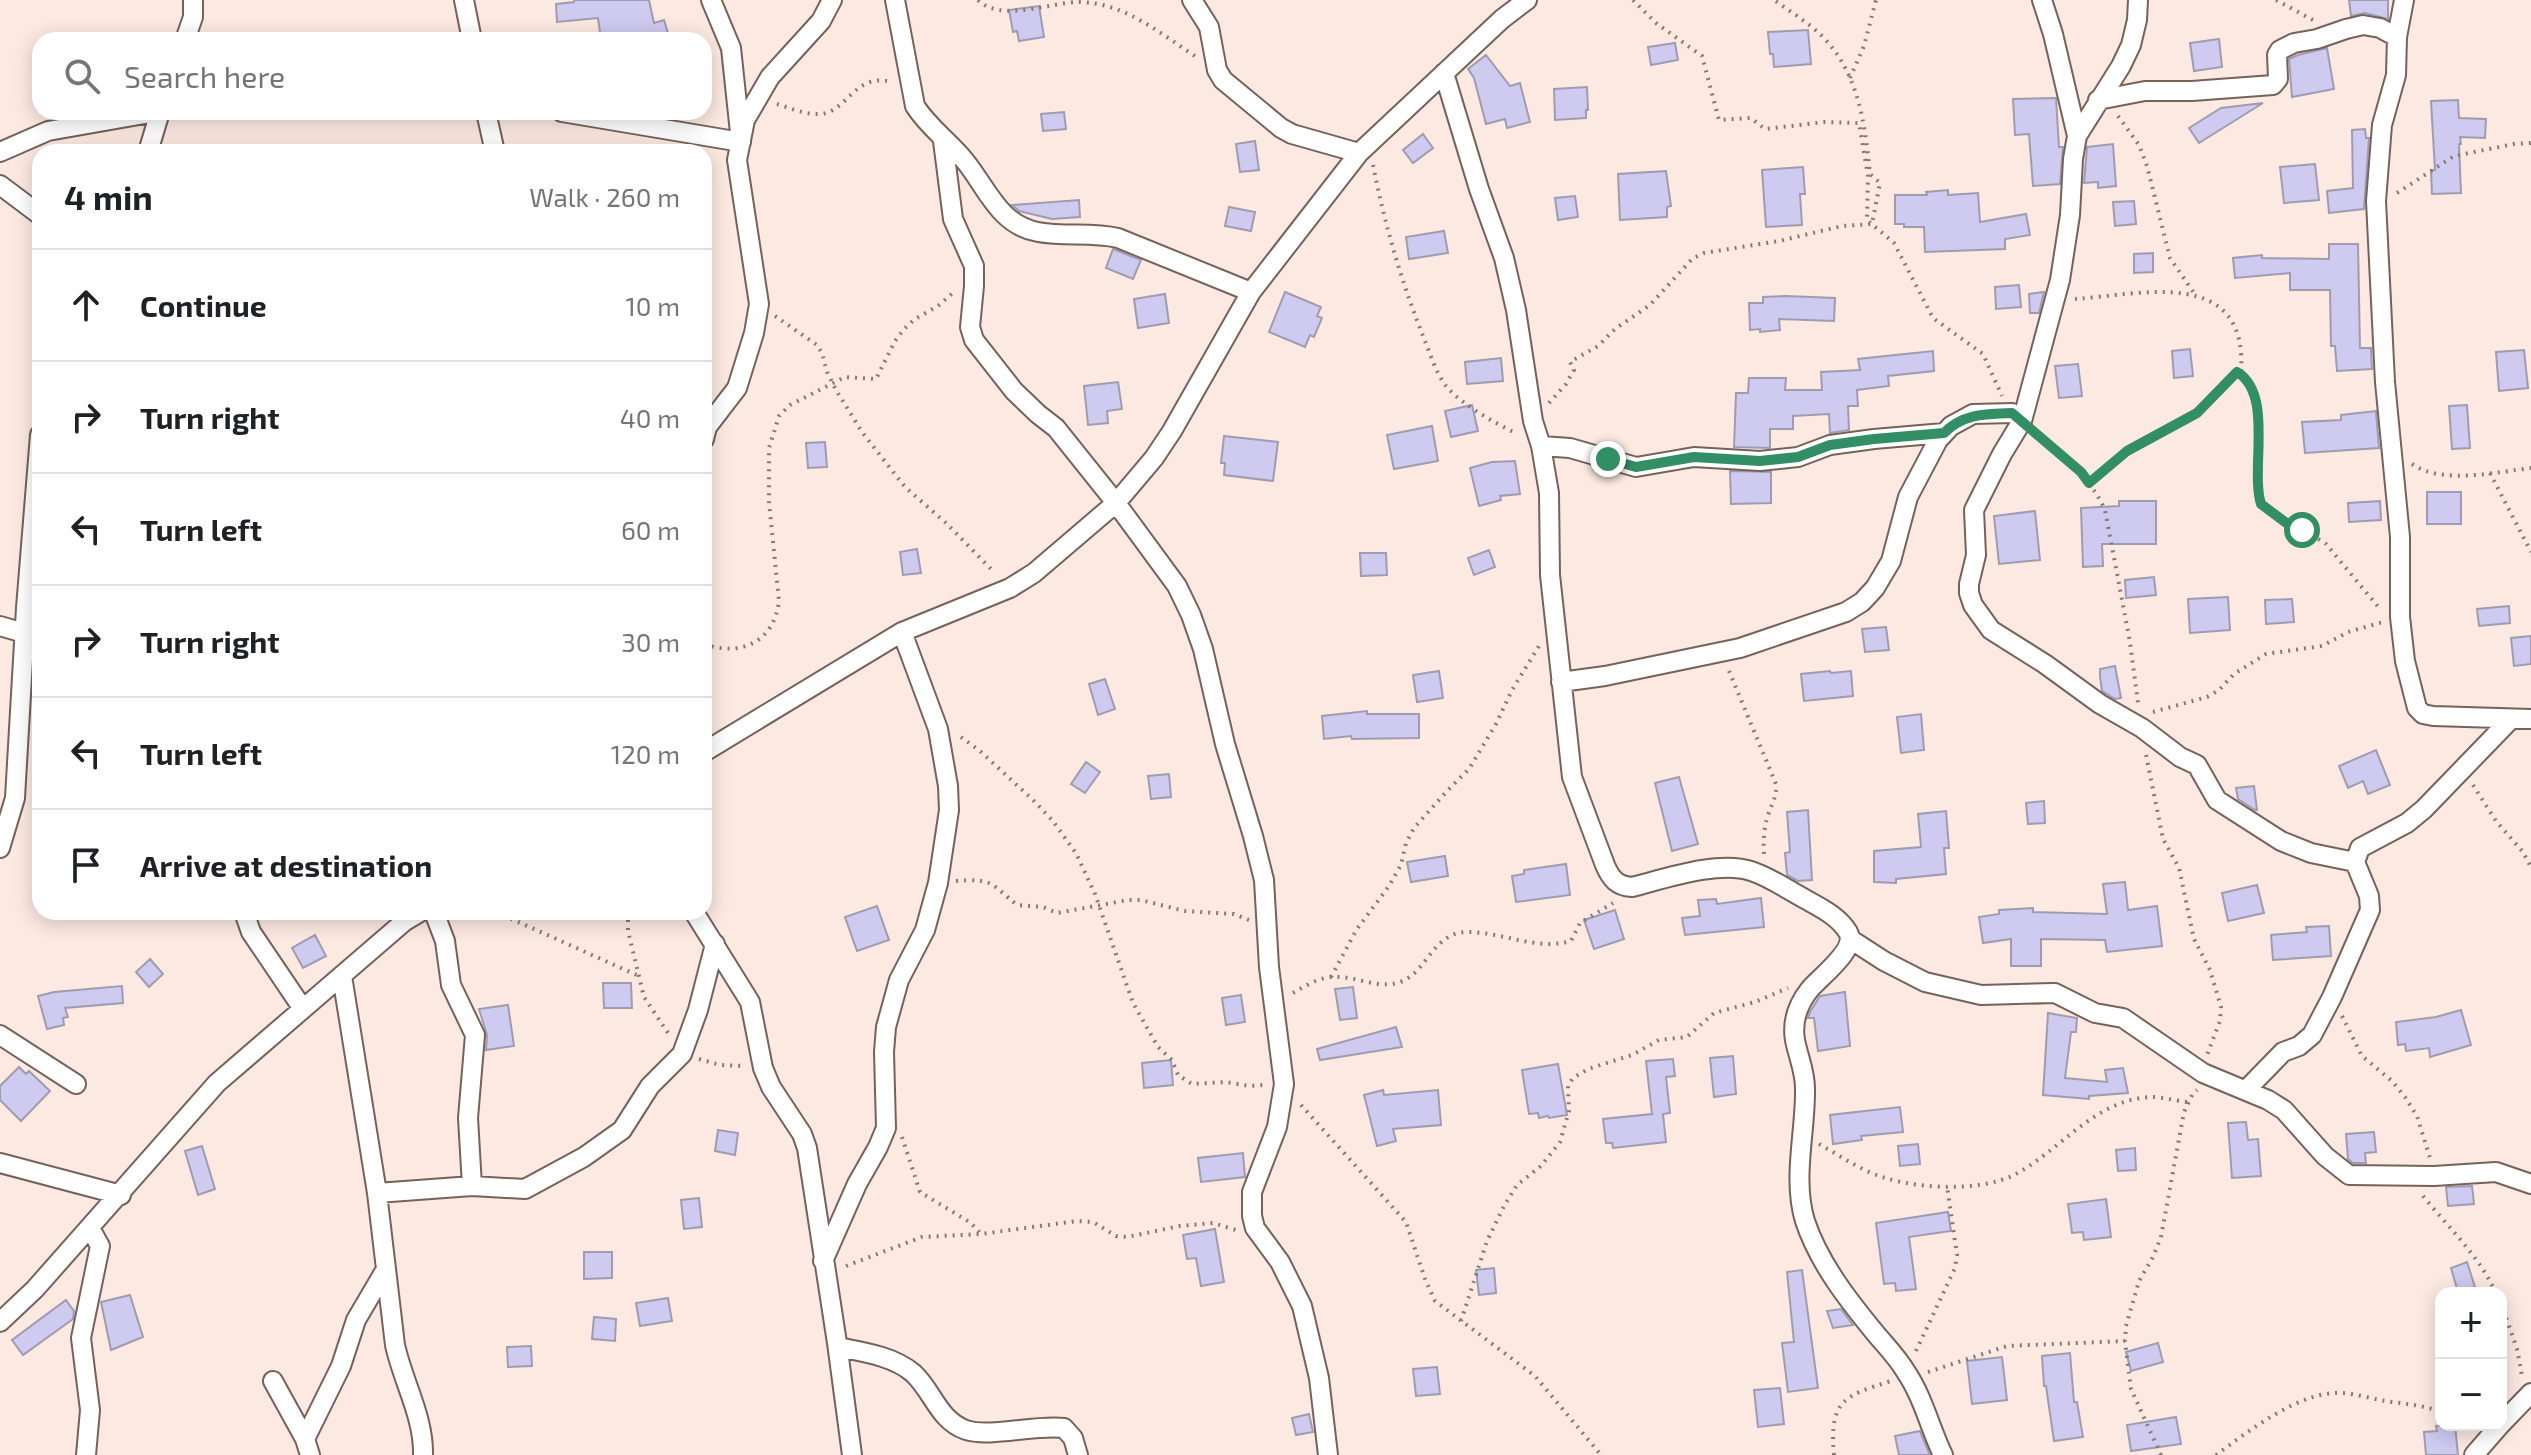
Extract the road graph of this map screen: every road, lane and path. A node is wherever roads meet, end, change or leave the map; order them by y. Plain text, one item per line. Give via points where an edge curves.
1 (193, 0) edge
2 (464, 0) edge
3 (711, 0) edge
4 (832, 0) edge
5 (895, 0) edge
6 (978, 0) edge
7 (1192, 0) edge
8 (1527, 0) edge
9 (1633, 0) edge
10 (1774, 0) edge
11 (1876, 0) edge
12 (2042, 0) edge
13 (2138, 0) edge
14 (2276, 0) edge
15 (2404, 0) edge
16 (1500, 9) edge
17 (188, 32) edge
18 (470, 32) edge
19 (2335, 34) junction
20 (2397, 37) junction
21 (1217, 70) junction
22 (1444, 73) junction
23 (1850, 78) junction
24 (757, 97) junction
25 (913, 98) junction
26 (2101, 99) junction
27 (112, 120) edge
28 (156, 120) edge
29 (488, 120) edge
30 (610, 120) edge
31 (2077, 136) junction
32 (943, 141) junction
33 (741, 142) junction
34 (2531, 143) edge
35 (150, 144) edge
36 (493, 144) edge
37 (1364, 148) junction
38 (0, 152) edge
39 (0, 185) edge
40 (2376, 201) junction
41 (32, 209) edge
42 (1872, 224) junction
43 (975, 277) junction
44 (1251, 292) junction
45 (2195, 295) junction
46 (2055, 300) junction
47 (759, 304) junction
48 (2241, 374) junction
49 (833, 384) junction
50 (2017, 417) junction
51 (712, 420) edge
52 (1533, 421) junction
53 (1944, 433) junction
54 (1541, 446) junction
55 (2392, 446) junction
56 (2531, 468) edge
57 (2489, 472) junction
58 (2089, 483) junction
59 (1116, 503) junction
60 (2531, 552) edge
61 (1010, 588) junction
62 (1554, 620) junction
63 (0, 626) edge
64 (32, 632) edge
65 (902, 632) junction
66 (712, 646) edge
67 (1722, 652) junction
68 (1561, 682) junction
69 (2511, 719) junction
70 (2531, 719) edge
71 (2142, 728) junction
72 (938, 729) junction
73 (712, 747) edge
74 (2462, 769) junction
75 (0, 848) edge
76 (2355, 862) junction
77 (2531, 867) edge
78 (938, 883) junction
79 (1774, 883) junction
80 (1646, 884) junction
81 (1100, 906) junction
82 (247, 920) edge
83 (407, 920) edge
84 (437, 920) edge
85 (514, 920) edge
86 (628, 920) edge
87 (699, 920) edge
88 (1267, 933) junction
89 (1850, 939) junction
90 (715, 944) junction
91 (342, 976) junction
92 (639, 976) junction
93 (1331, 977) junction
94 (1814, 985) junction
95 (2332, 997) junction
96 (303, 1009) junction
97 (1274, 1011) junction
98 (0, 1035) edge
99 (684, 1050) junction
100 (763, 1068) junction
101 (2207, 1074) junction
102 (76, 1084) dead end
103 (1284, 1084) junction
104 (2246, 1090) junction
105 (2188, 1102) junction
106 (886, 1112) junction
107 (1803, 1135) junction
108 (0, 1163) edge
109 (2407, 1176) junction
110 (2434, 1176) junction
111 (2531, 1184) edge
112 (472, 1186) junction
113 (1947, 1186) junction
114 (377, 1193) junction
115 (121, 1195) junction
116 (90, 1228) junction
117 (1245, 1232) dead end
118 (981, 1234) junction
119 (824, 1267) junction
120 (386, 1269) junction
121 (2493, 1287) edge
122 (2507, 1320) edge
123 (1461, 1321) junction
124 (0, 1322) edge
125 (2125, 1341) junction
126 (838, 1347) junction
127 (1908, 1374) junction
128 (273, 1381) dead end
129 (2529, 1395) edge
130 (2435, 1410) edge
131 (2507, 1419) edge
132 (2496, 1431) edge
133 (308, 1447) edge
134 (86, 1455) edge
135 (423, 1455) edge
136 (852, 1455) edge
137 (1078, 1455) edge
138 (1328, 1455) edge
139 (1601, 1455) edge
140 (1834, 1455) edge
141 (1943, 1455) edge
142 (2161, 1455) edge
143 (2216, 1455) edge
144 (2474, 1455) edge

1 - 17 street
2 - 18 street
3 - 33 street via 731,48
4 - 24 street via 821,21
5 - 25 street
6 - 21 path via 994,9 1079,2 1122,9
7 - 21 street via 1209,27
8 - 16 street
9 - 42 path via 1702,56 1719,120 1751,118 1765,129 1859,123 1868,176 1867,220
10 - 23 path via 1821,35
11 - 23 path
12 - 31 street
13 - 26 street via 2131,45
14 - 19 path
15 - 20 street
16 - 22 street
19 - 20 street via 2371,26
19 - 26 street via 2280,50 2273,85 2145,91
20 - 40 street
21 - 37 street via 1281,128 1304,139
22 - 37 street
22 - 52 street via 1512,288
23 - 42 path via 1863,117 1870,174 1880,183
24 - 25 path via 820,114 876,80 898,85
24 - 33 street
25 - 32 street via 924,121
26 - 31 street
26 - 45 path via 2139,145 2170,258
27 - 38 street via 48,131
28 - 35 street
29 - 36 street
30 - 33 street
31 - 46 street
32 - 43 street via 953,219
32 - 44 street via 963,158 994,205 1012,221 1037,232 1118,238
33 - 47 street via 737,160
34 - 40 path via 2454,156
37 - 44 street
37 - 54 path via 1410,304 1442,380 1463,400
39 - 41 street
40 - 55 street
42 - 50 path via 1894,243 1933,318 1983,354 2004,402
42 - 52 path via 1692,259 1650,305 1570,362 1574,370 1566,384
43 - 49 path via 904,329 876,379 850,376
43 - 59 street via 970,327 979,348 1014,391 1056,428
44 - 59 street via 1172,431
45 - 46 path via 2166,292
45 - 48 path via 2221,308 2234,324
46 - 50 street
47 - 49 path via 817,345
47 - 51 street via 737,388
48 - 58 path via 2234,374 2197,413 2127,451
48 - 58 path via 2257,412 2261,504 2326,544 2389,620 2322,646 2266,654 2207,697 2140,716 2105,510
49 - 61 path via 905,487
49 - 66 path via 790,405 779,416 769,448 777,615 759,638 730,650
50 - 53 street via 1973,414
50 - 58 path
50 - 71 street via 1974,510 1976,555 1969,584 1973,605 1991,630
52 - 54 street
53 - 54 street via 1830,445 1798,457 1694,457 1636,467 1570,448
53 - 67 street via 1908,497 1891,561 1862,602 1790,633
54 - 62 street via 1550,504
55 - 57 path via 2430,474
55 - 69 street via 2400,617 2417,708 2433,716
56 - 57 path
57 - 60 path
59 - 61 street
59 - 88 street via 1177,586 1203,649 1264,880
61 - 65 street
62 - 68 street
62 - 93 path via 1469,769 1414,828 1401,865
63 - 64 street
64 - 75 street via 15,798
65 - 72 street
65 - 73 street
67 - 68 street
67 - 79 path via 1776,784 1763,840
68 - 80 street via 1572,777 1610,877 1621,886
69 - 70 street
69 - 74 street
71 - 76 street via 2197,765 2217,800 2281,841
71 - 101 path via 2163,839 2179,868 2194,939 2221,1007
72 - 78 street via 949,810
72 - 81 path via 980,751 1052,820 1076,853
74 - 76 street via 2407,823 2360,848
74 - 77 path
76 - 95 street via 2370,910
78 - 81 path via 986,880 1017,905 1057,913
78 - 106 street via 886,1027
79 - 80 street via 1750,870 1725,868
79 - 89 street via 1832,915
80 - 93 path via 1585,918 1571,941 1540,945 1465,932 1453,934 1398,983
81 - 88 path via 1141,900 1185,911 1234,914
81 - 103 path via 1137,1012 1178,1075 1192,1084
82 - 96 street
83 - 91 street
84 - 112 street via 451,985 475,1035 468,1118
85 - 92 path
86 - 92 path
87 - 90 street
88 - 97 street
89 - 94 street via 1846,951
89 - 101 street via 1925,982 1981,995 2055,993 2095,1013 2123,1018
90 - 99 street
90 - 100 street via 750,1002
91 - 96 street
91 - 114 street
92 - 99 path via 648,1004
93 - 97 path via 1293,992
94 - 107 street via 1794,1023 1804,1072
94 - 123 path via 1779,990 1721,1010 1687,1037 1659,1040 1573,1078 1560,1142 1517,1185 1504,1206
95 - 104 street via 2312,1035 2283,1052
95 - 110 path via 2362,1056 2392,1081 2417,1116
96 - 115 street via 217,1083
97 - 103 street
98 - 102 street
99 - 100 path via 720,1065
99 - 112 street via 650,1086 622,1130 584,1157 525,1189
100 - 119 street via 807,1148
101 - 104 street
101 - 105 path
103 - 123 path via 1406,1222 1435,1301
103 - 138 street via 1277,1127 1251,1206 1255,1228 1302,1306 1319,1378
104 - 109 street via 2284,1110 2349,1175
105 - 113 path via 2154,1097 2127,1101 2075,1129 2014,1175
105 - 125 path via 2161,1237 2139,1281
106 - 118 path via 903,1138 920,1192
106 - 119 street via 884,1135 857,1184
107 - 113 path via 1869,1172 1911,1185
107 - 127 street via 1801,1200 1810,1232 1845,1295
108 - 115 street
109 - 110 street
109 - 121 path
110 - 111 street via 2496,1172
112 - 114 street
113 - 127 path via 1955,1268
114 - 120 street
115 - 116 street
116 - 124 street
116 - 134 street via 100,1246 81,1338 90,1410
117 - 118 path via 1213,1223 1127,1237 1077,1221
118 - 119 path via 915,1239
119 - 126 street
120 - 133 street via 356,1320
120 - 135 street via 395,1345 421,1427
122 - 129 path
123 - 139 path via 1535,1376
125 - 127 path via 2007,1346
125 - 142 path via 2131,1389
126 - 136 street
126 - 137 street via 879,1355 913,1373 948,1420 968,1431 1064,1428
127 - 140 path via 1843,1401 1832,1430
127 - 141 street
128 - 133 street
129 - 131 street
130 - 143 path via 2330,1394 2277,1413
132 - 144 street

